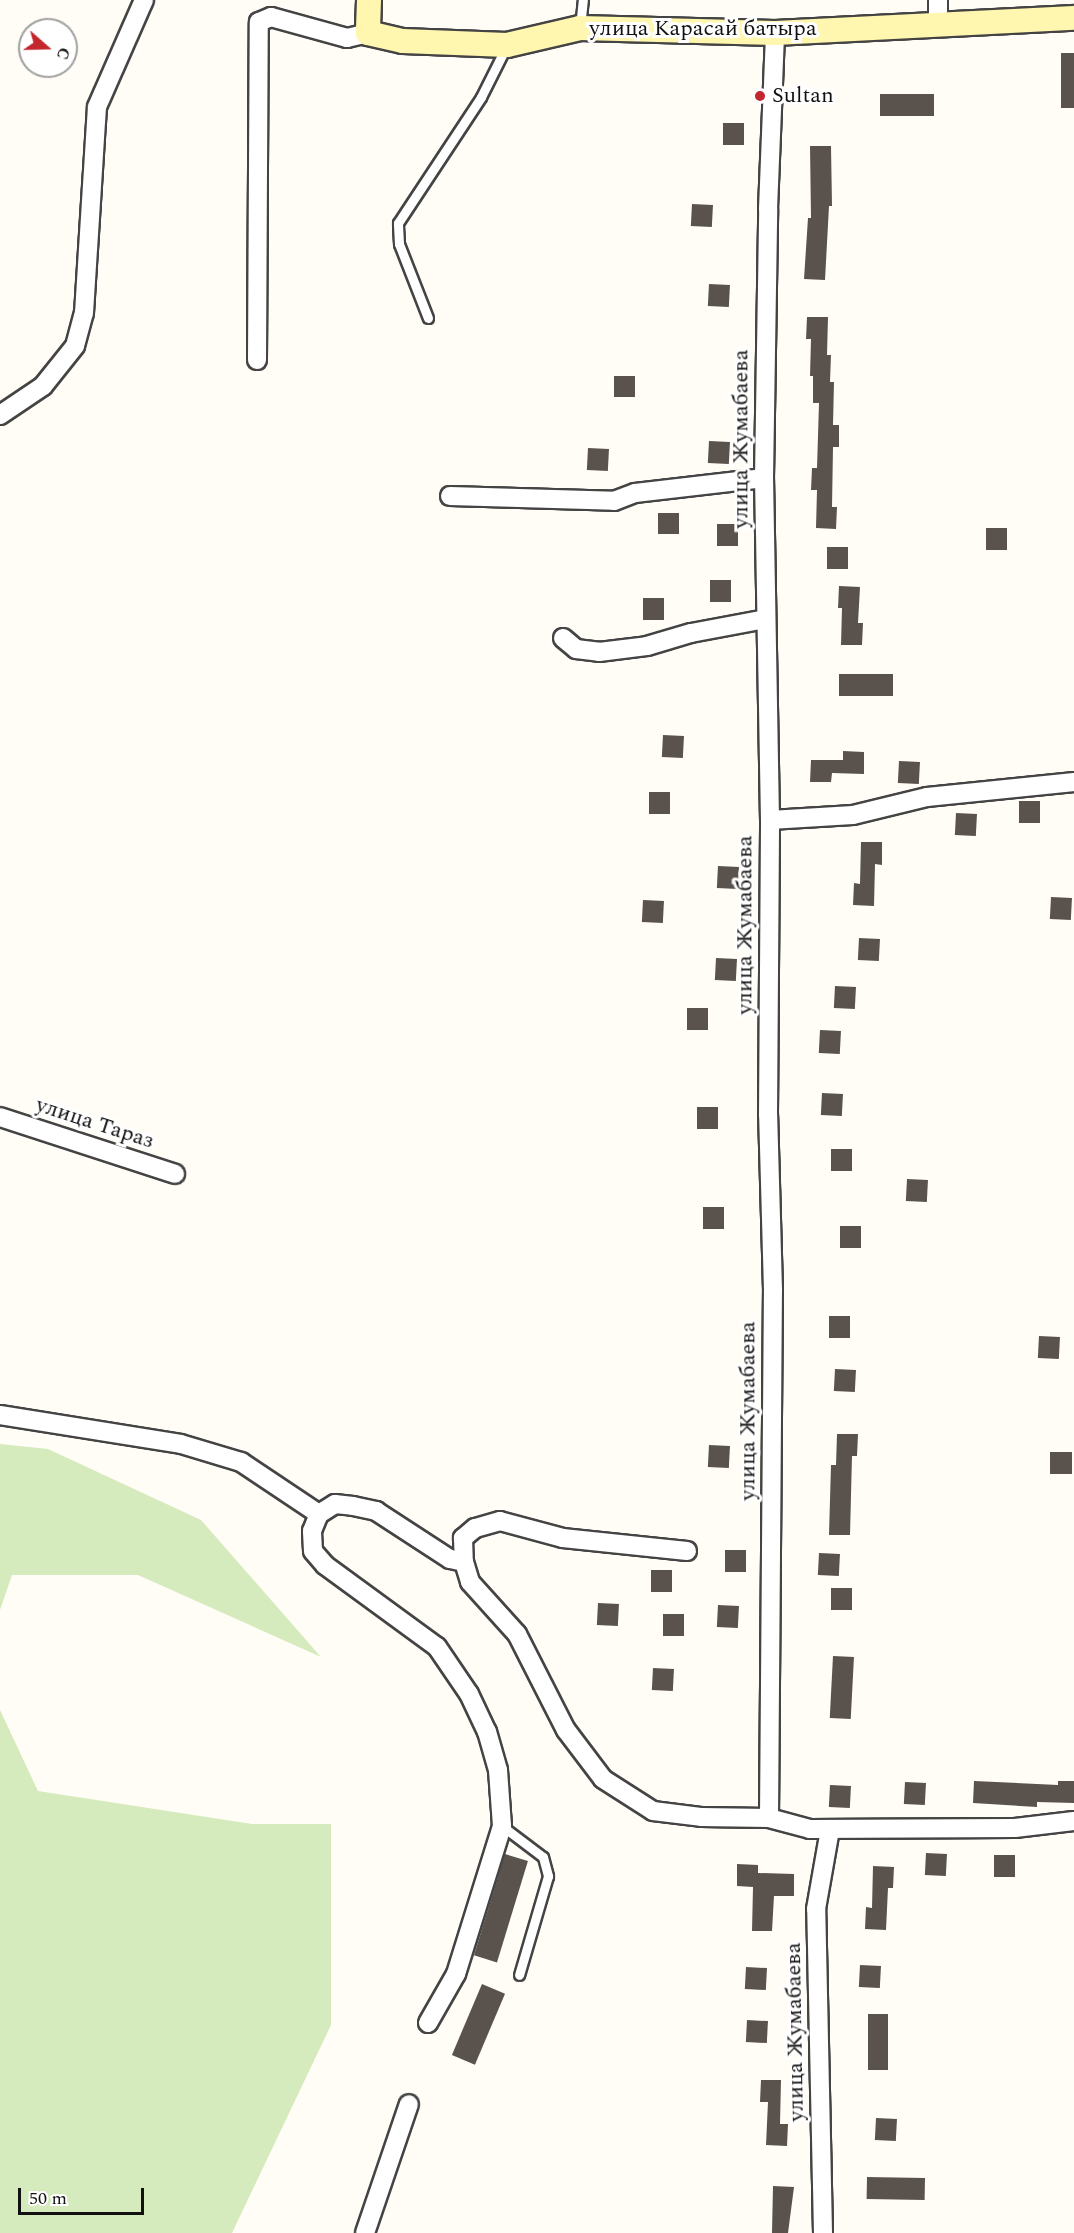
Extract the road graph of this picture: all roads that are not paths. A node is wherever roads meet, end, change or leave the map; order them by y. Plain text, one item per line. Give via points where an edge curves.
1 (144, 0) edge
2 (369, 0) edge
3 (583, 0) edge
4 (938, 12) edge
5 (1074, 18) edge
6 (580, 28) junction
7 (368, 33) junction
8 (775, 33) junction
9 (507, 45) junction
10 (428, 318) dead end
11 (257, 360) dead end
12 (0, 416) edge
13 (764, 478) junction
14 (450, 496) dead end
15 (766, 619) junction
16 (563, 638) dead end
17 (1074, 782) edge
18 (770, 820) junction
19 (0, 1117) edge
20 (175, 1174) dead end
21 (0, 1415) edge
22 (319, 1514) junction
23 (687, 1551) dead end
24 (464, 1562) junction
25 (769, 1818) junction
26 (1074, 1821) edge
27 (502, 1826) junction
28 (831, 1830) junction
29 (519, 1975) dead end
30 (428, 2022) dead end
31 (409, 2104) dead end
32 (365, 2233) edge
33 (823, 2233) edge

1 - 12 street via 97,107 84,313 75,346 42,386
2 - 7 street
3 - 6 lane
4 - 5 street, улица Карасай батыра
4 - 8 street, улица Карасай батыра
6 - 8 street, улица Карасай батыра
6 - 9 street, улица Карасай батыра
7 - 9 street, улица Карасай батыра via 403,41
7 - 11 street via 347,38 271,17 259,22
8 - 13 street, улица Жумабаева
9 - 10 lane via 482,97 398,223 399,244
13 - 14 street via 635,493 614,501
13 - 15 street, улица Жумабаева
15 - 16 street via 646,646 599,652 576,649
15 - 18 street, улица Жумабаева
17 - 18 street via 927,797 853,815
18 - 25 street, улица Жумабаева via 768,1115 773,1302
19 - 20 street, улица Тараз
21 - 22 street via 181,1444 241,1462
22 - 24 street via 335,1504 376,1511 450,1559
22 - 27 street via 312,1531 313,1551 326,1565 437,1647 470,1694 498,1770
23 - 24 street via 563,1538 500,1521 475,1528 463,1538
24 - 25 street via 470,1582 518,1634 566,1730 603,1779 653,1811 701,1817
25 - 28 street via 810,1829
26 - 28 street via 1015,1828
27 - 29 lane via 543,1857 548,1876
27 - 30 street via 456,1974
28 - 33 street, улица Жумабаева via 816,1909
31 - 32 street

